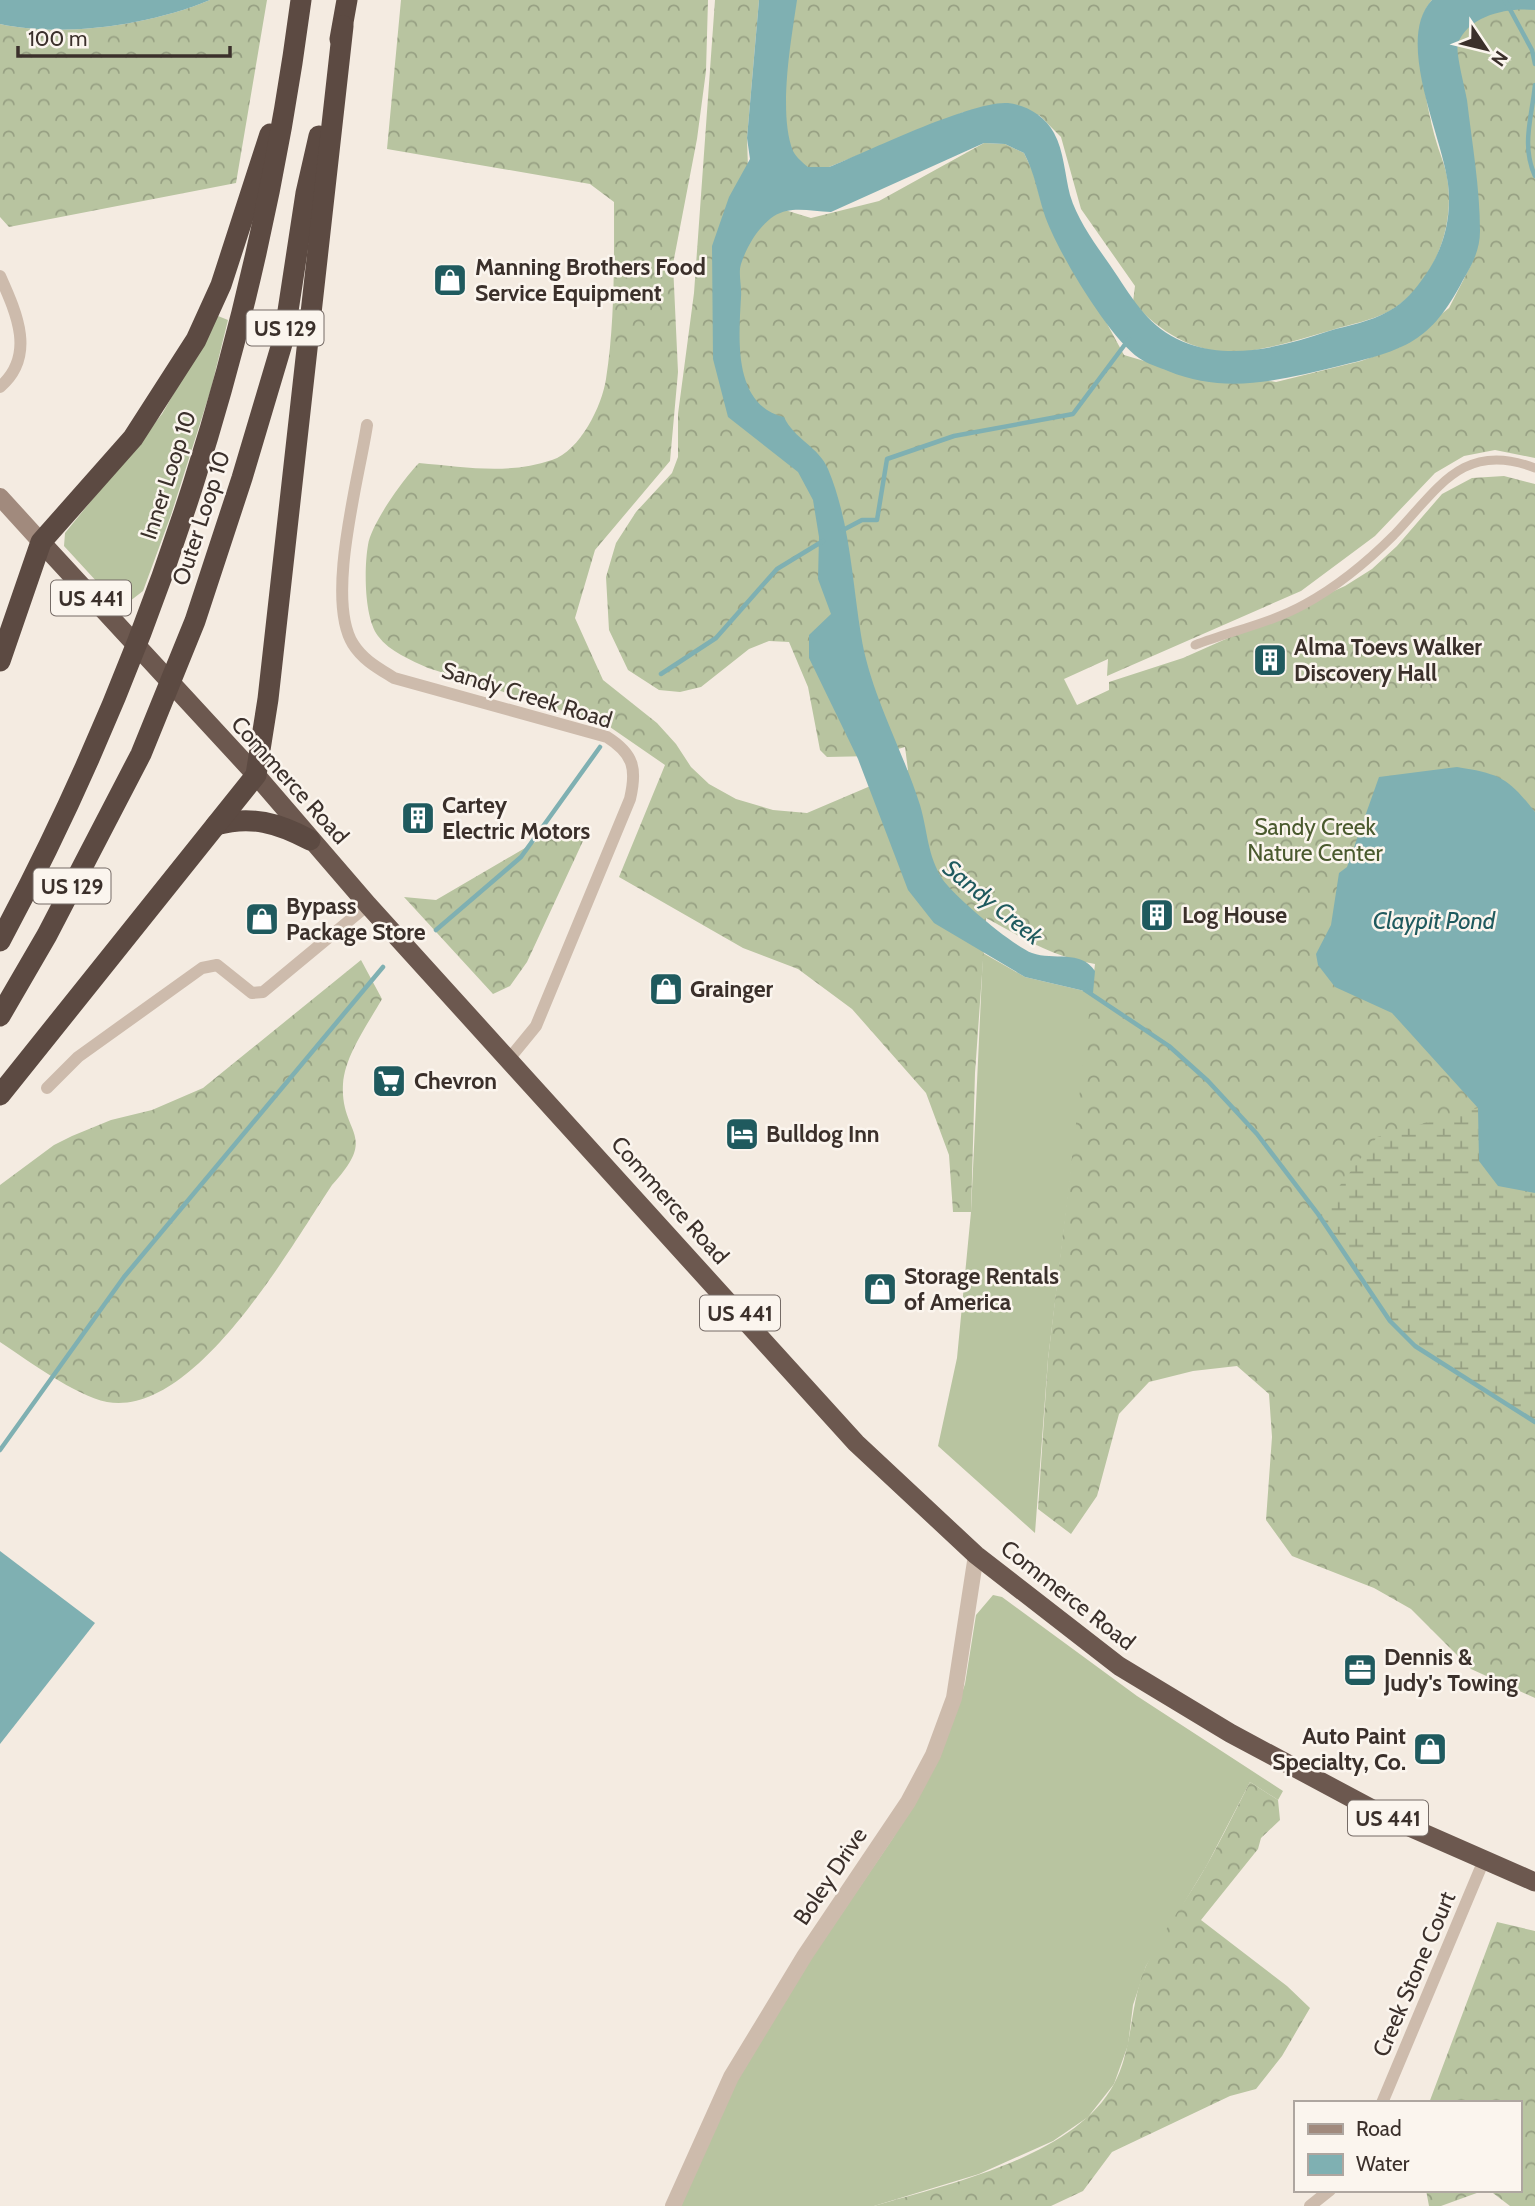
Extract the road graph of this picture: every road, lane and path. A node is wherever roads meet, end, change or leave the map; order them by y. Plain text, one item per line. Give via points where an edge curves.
1 (300, 0) edge
2 (347, 0) edge
3 (343, 26) junction
4 (292, 69) junction
5 (0, 276) edge
6 (0, 387) edge
7 (367, 425) dead end
8 (1535, 468) edge
9 (0, 497) edge
10 (41, 542) junction
11 (1195, 645) dead end
12 (0, 661) edge
13 (256, 775) junction
14 (216, 825) junction
15 (310, 840) junction
16 (368, 905) junction
17 (0, 941) edge
18 (0, 1016) edge
19 (509, 1059) junction
20 (47, 1088) dead end
21 (0, 1095) edge
22 (976, 1555) junction
23 (1484, 1860) junction
24 (1535, 1882) edge
25 (1383, 2101) edge
26 (1328, 2192) edge
27 (673, 2206) edge
28 (1310, 2206) edge

1 - 4 highway, Inner Loop 10 / US 129
2 - 3 highway, Outer Loop 10 / US 129
3 - 13 highway
3 - 18 highway, Outer Loop 10 / US 129 via 306,193 284,337 195,621 141,754
4 - 10 highway via 221,285 196,340 132,438
4 - 17 highway, Inner Loop 10 / US 129 via 273,182 232,358 200,466 153,599 68,809
5 - 6 street via 21,337 22,356 12,377
7 - 19 street, Sandy Creek Road via 340,597 352,642 368,662 394,678 607,737 622,746 634,766 630,799 555,984 533,1032
8 - 11 street via 1498,459 1455,471 1366,562 1326,591 1276,618
9 - 10 main road
10 - 12 highway
10 - 13 highway, Commerce Road / US 441
13 - 14 highway
13 - 15 highway, Commerce Road / US 441
14 - 15 highway via 263,821
14 - 21 highway
15 - 16 highway, Commerce Road / US 441
16 - 19 highway, Commerce Road / US 441
16 - 20 street via 263,992 252,993 217,965 202,968 78,1057
19 - 22 highway, Commerce Road / US 441 via 856,1443
22 - 23 highway, Commerce Road / US 441 via 1119,1667 1185,1707 1294,1770
22 - 27 street, Boley Drive via 954,1698 933,1755 908,1802 730,2077
23 - 24 highway, Commerce Road / US 441
23 - 25 street, Creek Stone Court
26 - 28 street

